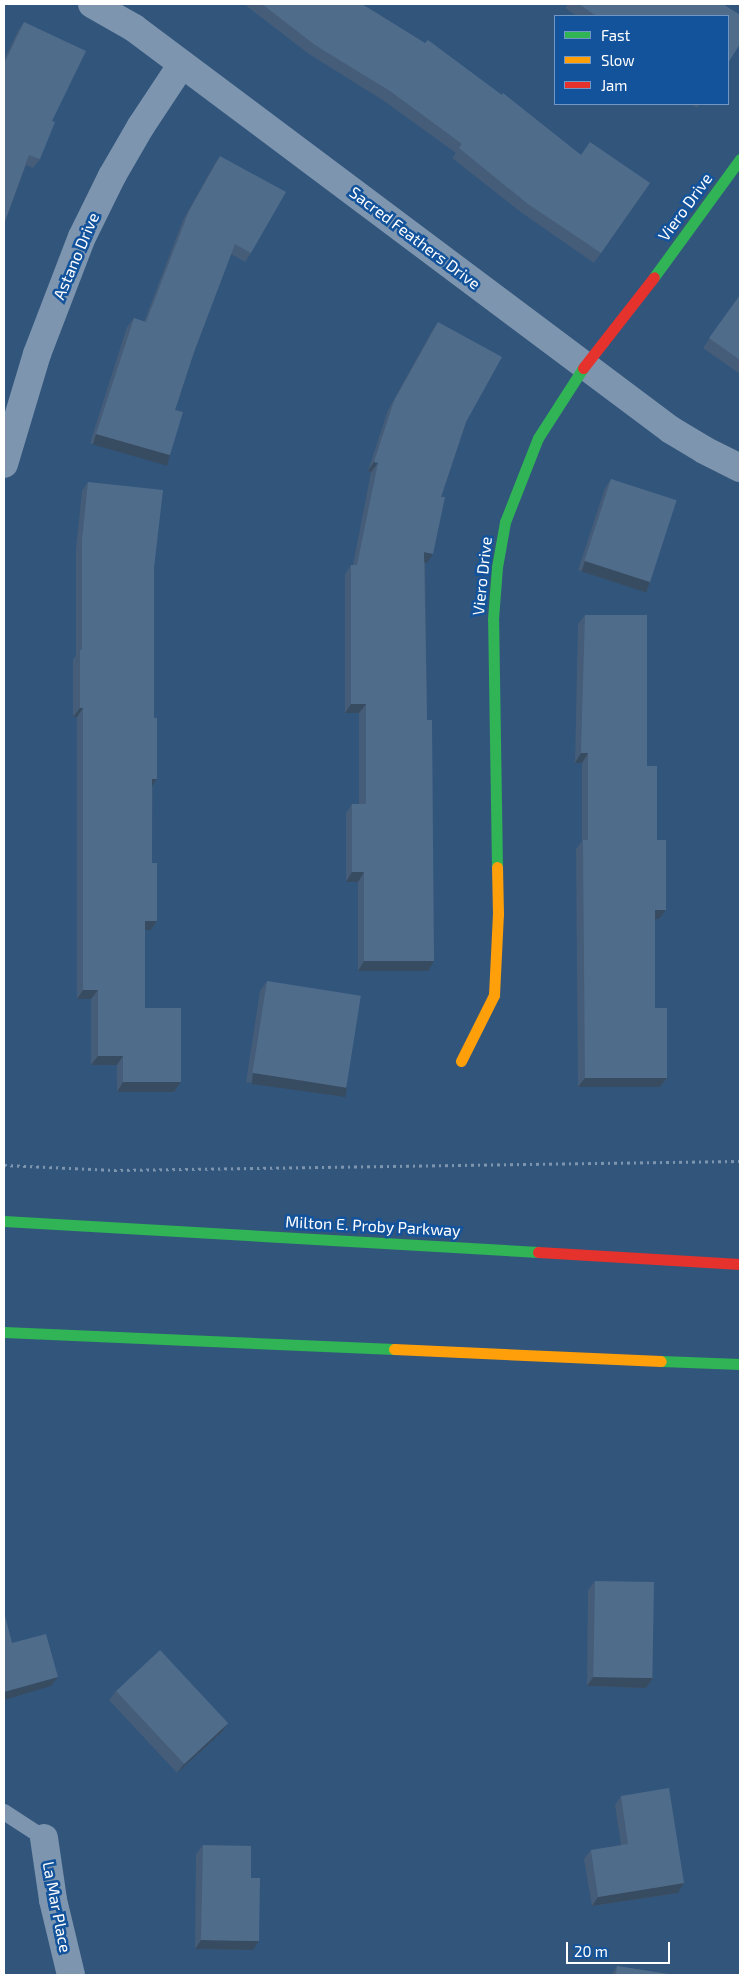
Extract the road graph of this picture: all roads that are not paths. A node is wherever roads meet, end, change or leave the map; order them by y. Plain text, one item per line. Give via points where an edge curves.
1 (92, 4) edge
2 (182, 64) junction
3 (740, 159) edge
4 (585, 365) junction
5 (4, 464) edge
6 (740, 468) edge
7 (461, 1061) dead end
8 (4, 1221) edge
9 (740, 1264) edge
10 (4, 1332) edge
11 (740, 1364) edge
12 (4, 1812) edge
13 (44, 1838) joint
14 (71, 1975) edge

1 - 2 street, Sacred Feathers Drive via 134,28
2 - 4 street, Sacred Feathers Drive
2 - 5 street, Astano Drive via 112,176 82,237 37,354
3 - 4 main road, Viero Drive via 619,324
4 - 6 street, Sacred Feathers Drive via 672,430
4 - 7 main road, Viero Drive via 538,438 505,522 497,567 493,629 498,914 494,995
8 - 9 main road, Milton E. Proby Parkway
10 - 11 main road
12 - 13 lane
13 - 14 street, La Mar Place via 53,1900

